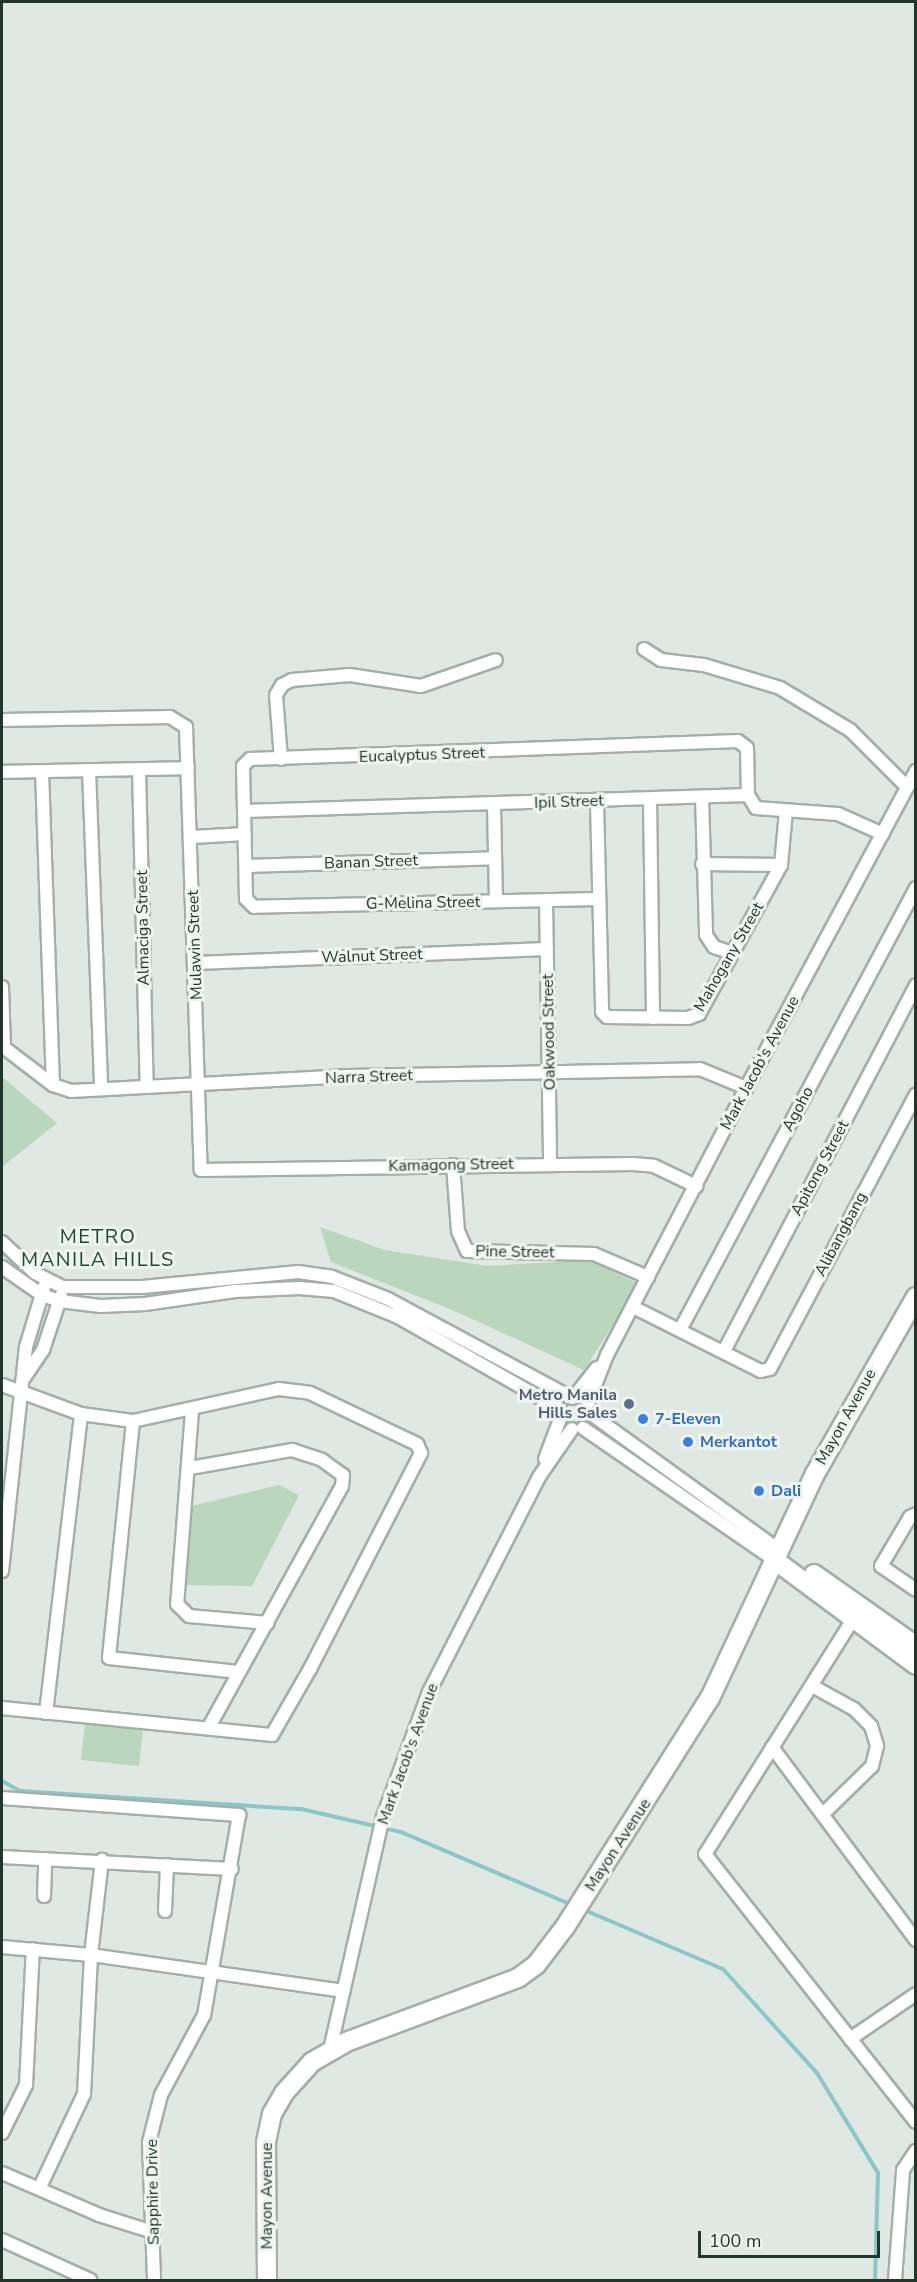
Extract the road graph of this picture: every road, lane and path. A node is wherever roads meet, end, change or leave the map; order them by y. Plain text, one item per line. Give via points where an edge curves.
1 (644, 649) dead end
2 (496, 660) dead end
3 (2, 720) edge
4 (281, 759) junction
5 (189, 768) junction
6 (88, 770) junction
7 (139, 770) junction
8 (42, 771) junction
9 (915, 771) edge
10 (2, 772) edge
11 (907, 787) junction
12 (748, 795) junction
13 (702, 797) junction
14 (650, 800) junction
15 (597, 802) junction
16 (494, 805) junction
17 (244, 811) junction
18 (786, 811) junction
19 (245, 834) junction
20 (883, 834) junction
21 (192, 837) junction
22 (495, 858) junction
23 (702, 864) junction
24 (781, 865) junction
25 (246, 866) junction
26 (915, 888) edge
27 (597, 899) junction
28 (546, 900) junction
29 (496, 901) junction
30 (250, 905) joint
31 (547, 949) junction
32 (733, 953) junction
33 (196, 963) junction
34 (915, 985) edge
35 (2, 987) edge
36 (653, 1018) junction
37 (3, 1047) edge
38 (550, 1072) junction
39 (199, 1083) junction
40 (53, 1085) junction
41 (147, 1087) junction
42 (746, 1088) junction
43 (101, 1089) junction
44 (915, 1094) edge
45 (550, 1163) junction
46 (453, 1165) junction
47 (201, 1170) joint
48 (696, 1186) junction
49 (2, 1242) edge
50 (2, 1267) edge
51 (648, 1277) junction
52 (47, 1281) junction
53 (63, 1287) junction
54 (42, 1295) junction
55 (915, 1297) edge
56 (59, 1301) junction
57 (633, 1307) junction
58 (680, 1330) junction
59 (724, 1352) junction
60 (607, 1355) junction
61 (24, 1378) junction
62 (2, 1385) edge
63 (20, 1393) junction
64 (573, 1398) junction
65 (590, 1409) junction
66 (192, 1411) junction
67 (81, 1414) junction
68 (560, 1414) junction
69 (133, 1421) junction
70 (577, 1429) junction
71 (190, 1468) junction
72 (538, 1477) junction
73 (915, 1515) edge
74 (778, 1556) junction
75 (2, 1571) edge
76 (915, 1590) edge
77 (857, 1613) junction
78 (268, 1623) junction
79 (915, 1646) edge
80 (915, 1665) edge
81 (238, 1672) junction
82 (814, 1687) junction
83 (2, 1708) edge
84 (46, 1713) junction
85 (209, 1727) junction
86 (772, 1747) junction
87 (2, 1798) edge
88 (824, 1814) junction
89 (2, 1857) edge
90 (45, 1859) junction
91 (102, 1860) junction
92 (167, 1865) junction
93 (232, 1869) junction
94 (44, 1896) dead end
95 (165, 1911) dead end
96 (915, 1940) edge
97 (2, 1947) edge
98 (33, 1949) junction
99 (91, 1955) junction
100 (212, 1972) junction
101 (343, 1991) junction
102 (915, 1994) edge
103 (850, 2039) junction
104 (330, 2050) junction
105 (915, 2122) edge
106 (2, 2133) edge
107 (915, 2151) edge
108 (2, 2173) edge
109 (40, 2187) junction
110 (153, 2232) junction
111 (2, 2240) edge
112 (90, 2280) edge
113 (154, 2280) edge
114 (267, 2280) edge
115 (895, 2280) edge

1 - 11 street via 661,660 704,665 780,688 850,730
2 - 4 street via 421,686 350,675 292,680 282,685 276,695
3 - 5 street, Mulawin Street via 170,717 182,722 187,732
4 - 12 street, Eucalyptus Street via 738,741 744,745
4 - 17 street, Eucalyptus Street via 244,763
5 - 7 street
5 - 21 street, Mulawin Street
6 - 7 street
6 - 8 street
6 - 43 street
7 - 41 street, Almaciga Street
8 - 10 street
8 - 40 street
9 - 11 street, Mark Jacob's Avenue
11 - 20 street, Mark Jacob's Avenue
12 - 13 street, Ipil Street
12 - 18 street via 756,808
13 - 14 street, Ipil Street
13 - 23 street
14 - 15 street, Ipil Street
14 - 36 street
15 - 16 street, Ipil Street
15 - 27 street, Mahogany Street
16 - 17 street, Ipil Street
16 - 22 street
17 - 19 street, Eucalyptus Street
18 - 20 street via 838,814
18 - 24 street, Mahogany Street
19 - 21 street
19 - 25 street, Eucalyptus Street
20 - 42 street, Mark Jacob's Avenue
21 - 33 street, Mulawin Street
22 - 25 street, Banan Street
22 - 29 street
23 - 24 street
23 - 32 street via 707,940 714,947
24 - 32 street, Mahogany Street
25 - 30 street, Eucalyptus Street via 246,899
26 - 58 street, Agoho
27 - 28 street, G-Melina Street
27 - 36 street, Mahogany Street via 602,1012 608,1017
28 - 29 street, G-Melina Street
28 - 31 street, Oakwood Street
29 - 30 street, G-Melina Street
31 - 33 street, Walnut Street
31 - 38 street, Oakwood Street
32 - 36 street, Mahogany Street via 699,1014
33 - 39 street, Mulawin Street
34 - 59 street, Apitong Street
35 - 37 street
37 - 40 street, Narra Street
38 - 39 street, Narra Street
38 - 42 street, Narra Street via 700,1069
38 - 45 street, Oakwood Street
39 - 41 street, Narra Street
39 - 47 street, Mulawin Street
40 - 43 street, Narra Street via 71,1091
41 - 43 street, Narra Street
42 - 48 street, Mark Jacob's Avenue
44 - 59 street, Alibangbang via 770,1369 764,1371
45 - 46 street, Kamagong Street
45 - 48 street, Kamagong Street via 654,1166
46 - 47 street, Kamagong Street
46 - 51 street, Pine Street via 458,1231 467,1251 594,1254
48 - 51 street, Mark Jacob's Avenue
49 - 52 street
50 - 54 street
51 - 57 street, Mark Jacob's Avenue
52 - 53 street
52 - 54 street
53 - 56 street
53 - 64 street via 142,1287 298,1272 332,1277 388,1299
54 - 56 street
54 - 61 street via 26,1347
55 - 74 main road, Mayon Avenue via 815,1474
56 - 61 street via 43,1350
56 - 68 street via 145,1304 235,1292 299,1288 334,1291 398,1317
57 - 58 street
57 - 60 street, Mark Jacob's Avenue
58 - 59 street
60 - 64 street, Mark Jacob's Avenue
60 - 65 street, Mark Jacob's Avenue
61 - 63 street
62 - 63 street
63 - 67 street
63 - 75 street
64 - 65 street
64 - 68 street, Mark Jacob's Avenue
65 - 70 street, Mark Jacob's Avenue
65 - 74 street
66 - 69 street
66 - 71 street
66 - 85 street via 279,1389 310,1393 417,1444 421,1453 272,1735
67 - 69 street
67 - 84 street
68 - 70 street
68 - 72 street, Mark Jacob's Avenue
69 - 81 street via 109,1658
70 - 72 street, Mark Jacob's Avenue
70 - 74 street
71 - 78 street via 177,1604 189,1616
71 - 78 street via 292,1450 322,1460 343,1475 342,1486
72 - 101 street, Mark Jacob's Avenue via 429,1692 383,1817
73 - 76 street via 880,1566
74 - 77 main road
74 - 104 main road, Mayon Avenue via 732,1657 694,1726 565,1927 536,1965 501,1987 362,2035
77 - 79 main road
77 - 80 main road
77 - 82 street
78 - 81 street
81 - 85 street
82 - 86 street
82 - 88 street via 854,1709 871,1726 878,1746 872,1766
83 - 84 street
84 - 85 street
86 - 88 street
86 - 103 street via 705,1854
87 - 93 street, Sapphire Drive via 234,1812 240,1821
88 - 96 street
89 - 90 street
90 - 91 street
90 - 94 street
91 - 92 street
91 - 99 street
92 - 93 street
92 - 95 street
93 - 100 street, Sapphire Drive
97 - 98 street
98 - 99 street
98 - 106 street via 26,2085
99 - 100 street
99 - 109 street via 84,2094
100 - 101 street
100 - 110 street, Sapphire Drive via 204,2015 161,2095 149,2142
101 - 104 street, Mark Jacob's Avenue
102 - 103 street
103 - 105 street
104 - 114 main road, Mayon Avenue via 292,2082 268,2123
107 - 115 street via 903,2170
108 - 109 street
109 - 110 street via 99,2215
110 - 113 street, Sapphire Drive
111 - 112 street

